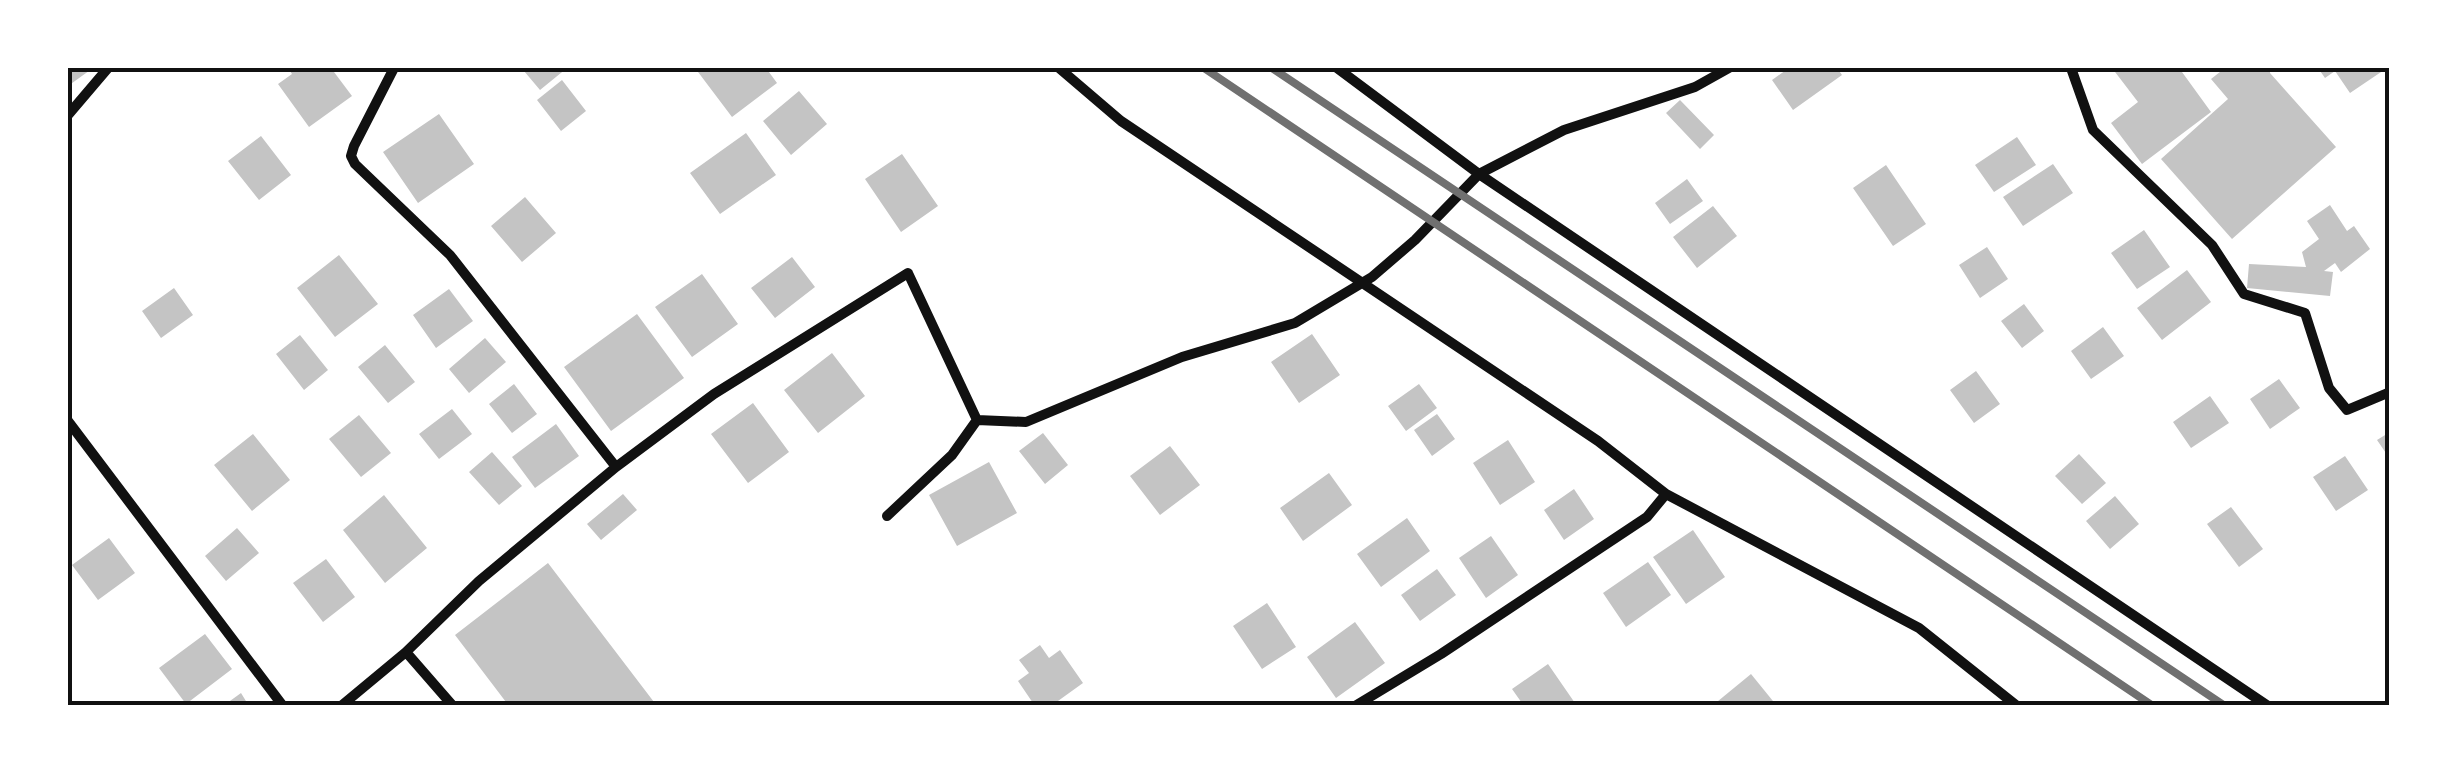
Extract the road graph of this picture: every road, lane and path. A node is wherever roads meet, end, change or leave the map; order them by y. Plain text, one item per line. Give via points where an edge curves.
1 (108, 68) edge
2 (394, 68) edge
3 (1059, 68) edge
4 (1337, 68) edge
5 (1729, 68) edge
6 (2071, 68) edge
7 (68, 114) edge
8 (1479, 174) junction
9 (1363, 282) junction
10 (2390, 392) edge
11 (978, 420) junction
12 (68, 421) edge
13 (71, 436) edge
14 (616, 467) junction
15 (1666, 494) junction
16 (887, 516) dead end
17 (406, 652) junction
18 (282, 706) edge
19 (341, 706) edge
20 (452, 706) edge
21 (1355, 706) edge
22 (2017, 706) edge
23 (2268, 706) edge

1 - 7 street
2 - 14 street via 354,146 355,164 450,256
3 - 9 street via 1121,121
4 - 8 street
5 - 8 street via 1695,88 1564,130
6 - 10 street via 2093,130 2212,245 2244,294 2305,313 2330,388 2347,410
8 - 9 street
8 - 23 street
9 - 11 street via 1294,323 1182,357 1026,422
9 - 15 street
11 - 14 street via 908,273 714,394
11 - 16 street via 952,455
12 - 13 street
13 - 18 street
14 - 17 street
15 - 21 street via 1647,517
15 - 22 street via 1919,628
17 - 19 street
17 - 20 street

